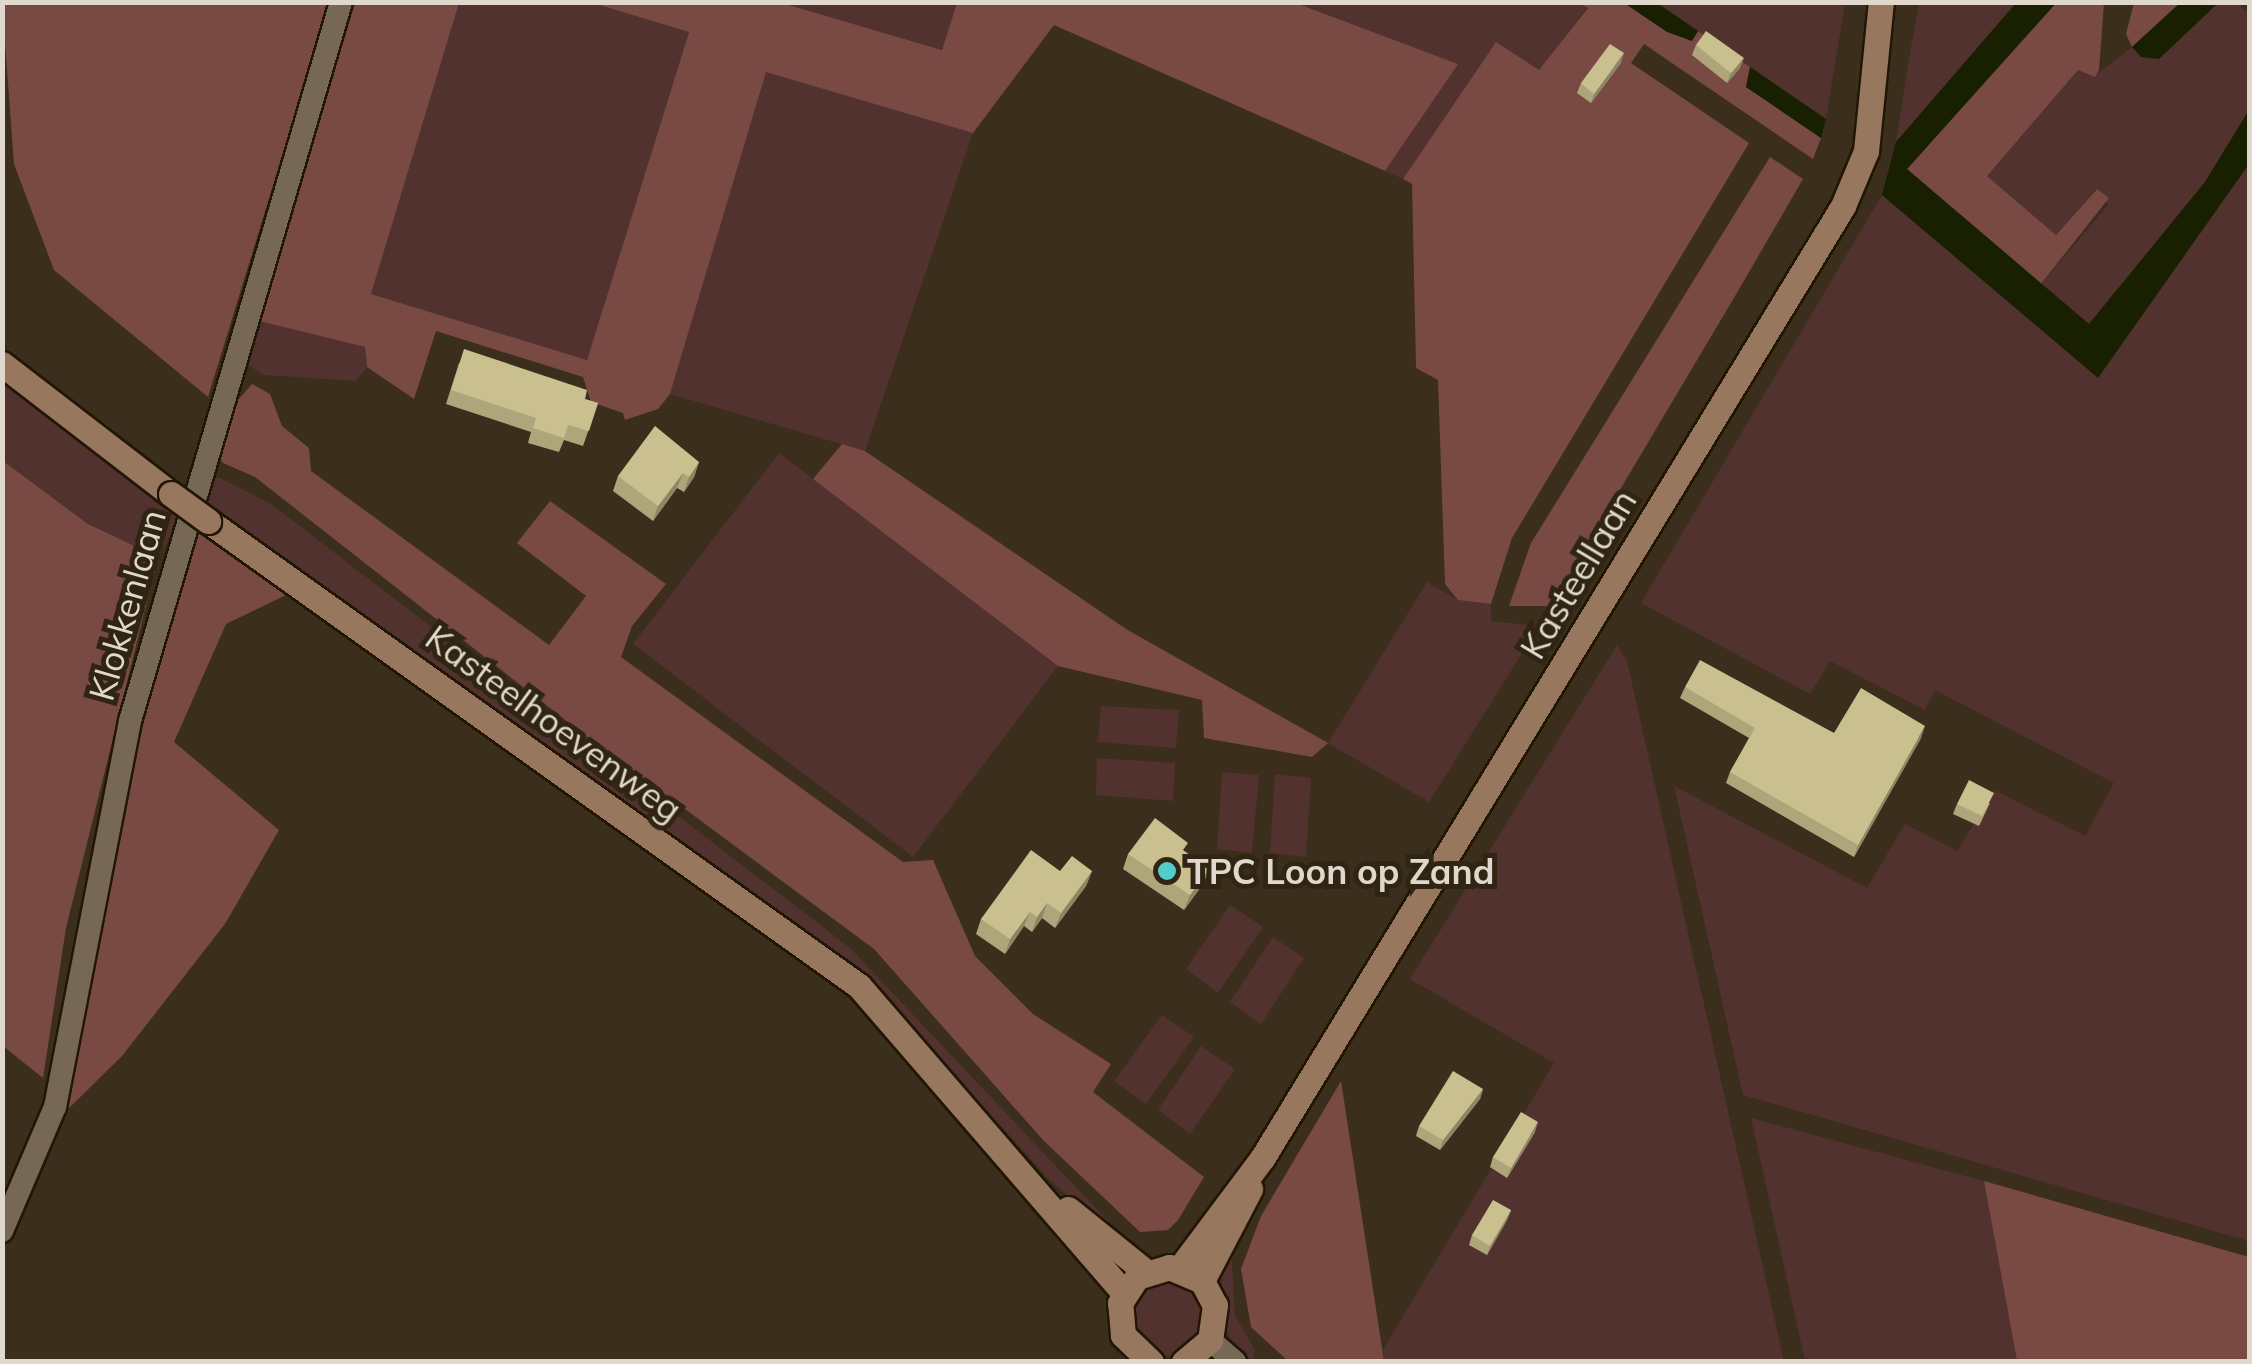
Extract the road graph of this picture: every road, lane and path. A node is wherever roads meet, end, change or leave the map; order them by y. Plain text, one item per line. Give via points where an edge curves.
1 (341, 2) edge
2 (1882, 2) edge
3 (2, 364) edge
4 (1030, 1177) junction
5 (2, 1231) edge
6 (1146, 1272) junction
7 (1191, 1275) junction
8 (1124, 1293) junction
9 (1195, 1356) edge
10 (1139, 1358) edge
11 (1235, 1362) edge

1 - 5 street, Klokkenlaan via 130,721 55,1107
2 - 7 street, Kasteellaan via 1866,151 1843,206
3 - 4 street, Kasteelhoevenweg, bridge via 208,521 859,986
4 - 6 street, Kasteelhoevenweg
4 - 8 street, Kasteelhoevenweg
6 - 7 street
6 - 8 street
7 - 9 street via 1216,1314
8 - 10 street via 1120,1324
9 - 11 street

